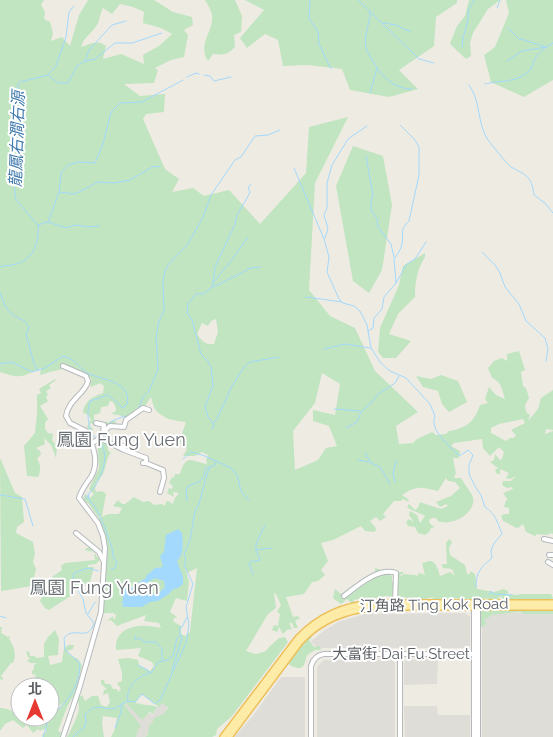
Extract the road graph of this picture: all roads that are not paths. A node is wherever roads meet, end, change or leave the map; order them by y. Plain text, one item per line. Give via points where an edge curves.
1 (63, 366) dead end
2 (149, 410) dead end
3 (96, 423) dead end
4 (104, 431) junction
5 (100, 438) junction
6 (91, 444) junction
7 (116, 446) junction
8 (135, 447) dead end
9 (160, 492) dead end
10 (76, 533) dead end
11 (544, 539) dead end
12 (553, 541) edge
13 (104, 562) junction
14 (548, 562) dead end
15 (553, 565) edge
16 (344, 596) dead end
17 (553, 603) edge
18 (395, 605) junction
19 (476, 605) junction
20 (400, 654) junction
21 (476, 654) junction
22 (64, 737) edge
23 (223, 737) edge
24 (229, 737) edge
25 (311, 737) edge
26 (400, 737) edge
27 (474, 737) edge
28 (478, 737) edge

1 - 6 street via 88,379 87,386 66,415 70,423 86,431
2 - 4 street via 144,408 126,420 124,427 110,426
3 - 4 street via 104,425
4 - 5 street
5 - 6 street
5 - 7 street
6 - 13 street via 96,464 79,498 102,533
7 - 8 street
7 - 9 street via 146,458 145,463 163,470
10 - 13 street via 99,552
11 - 12 street
13 - 22 street via 99,618
14 - 15 street
16 - 18 street via 370,578 391,571 396,572
17 - 19 main road, 汀角路 Ting Kok Road
18 - 19 main road, 汀角路 Ting Kok Road
18 - 23 main road, 汀角路 Ting Kok Road via 374,603 354,606 312,625
18 - 24 main road, 汀角路 Ting Kok Road via 355,610 329,619 313,630 297,646
19 - 21 street
20 - 21 street, 大富街 Dai Fu Street
20 - 25 street, 大富街 Dai Fu Street via 324,654 315,658 311,671
20 - 26 street
21 - 27 street
21 - 28 street

